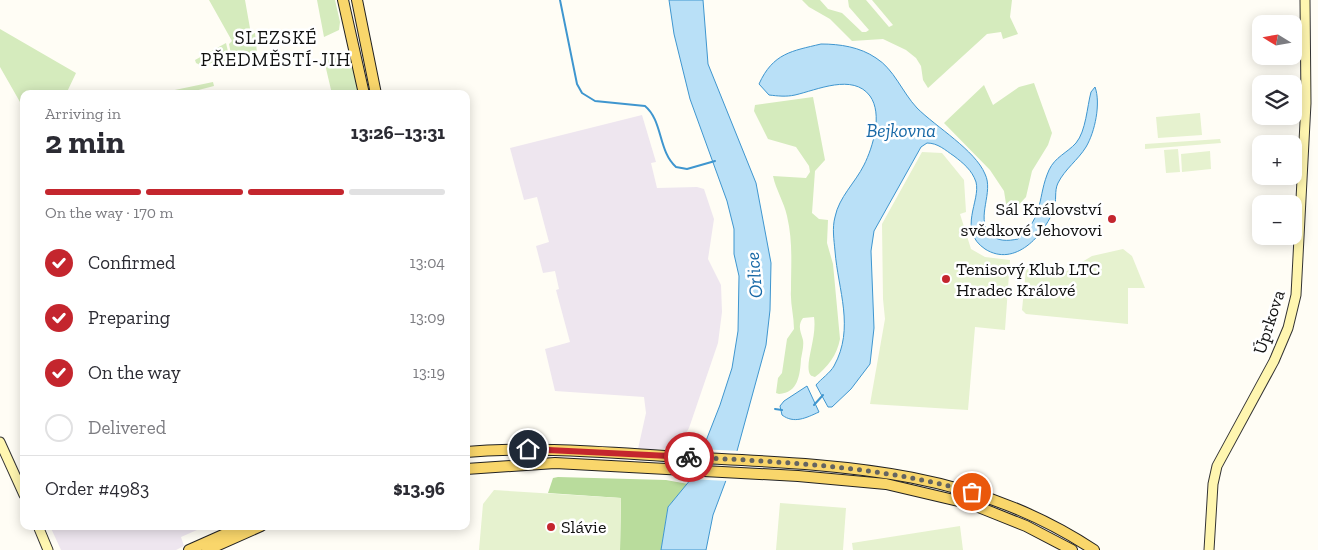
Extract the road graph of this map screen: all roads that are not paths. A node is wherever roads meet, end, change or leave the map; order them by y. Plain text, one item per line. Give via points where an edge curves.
1 (343, 0) edge
2 (358, 0) edge
3 (1305, 0) edge
4 (363, 90) edge
5 (375, 90) edge
6 (0, 442) edge
7 (470, 452) edge
8 (470, 469) edge
9 (20, 486) edge
10 (40, 530) edge
11 (237, 530) edge
12 (251, 530) edge
13 (206, 547) edge
14 (48, 550) edge
15 (189, 550) edge
16 (1072, 550) edge
17 (1094, 550) edge
18 (1208, 550) edge

1 - 4 main road
2 - 5 main road
3 - 18 street, Úprkova via 1306,103 1296,295 1288,328 1274,361 1217,466
6 - 9 street
7 - 17 main road via 537,449 853,467 942,483 1002,502
8 - 16 main road via 555,463 863,481 942,495 1000,514
10 - 14 street
11 - 13 main road
12 - 13 main road
13 - 15 main road

